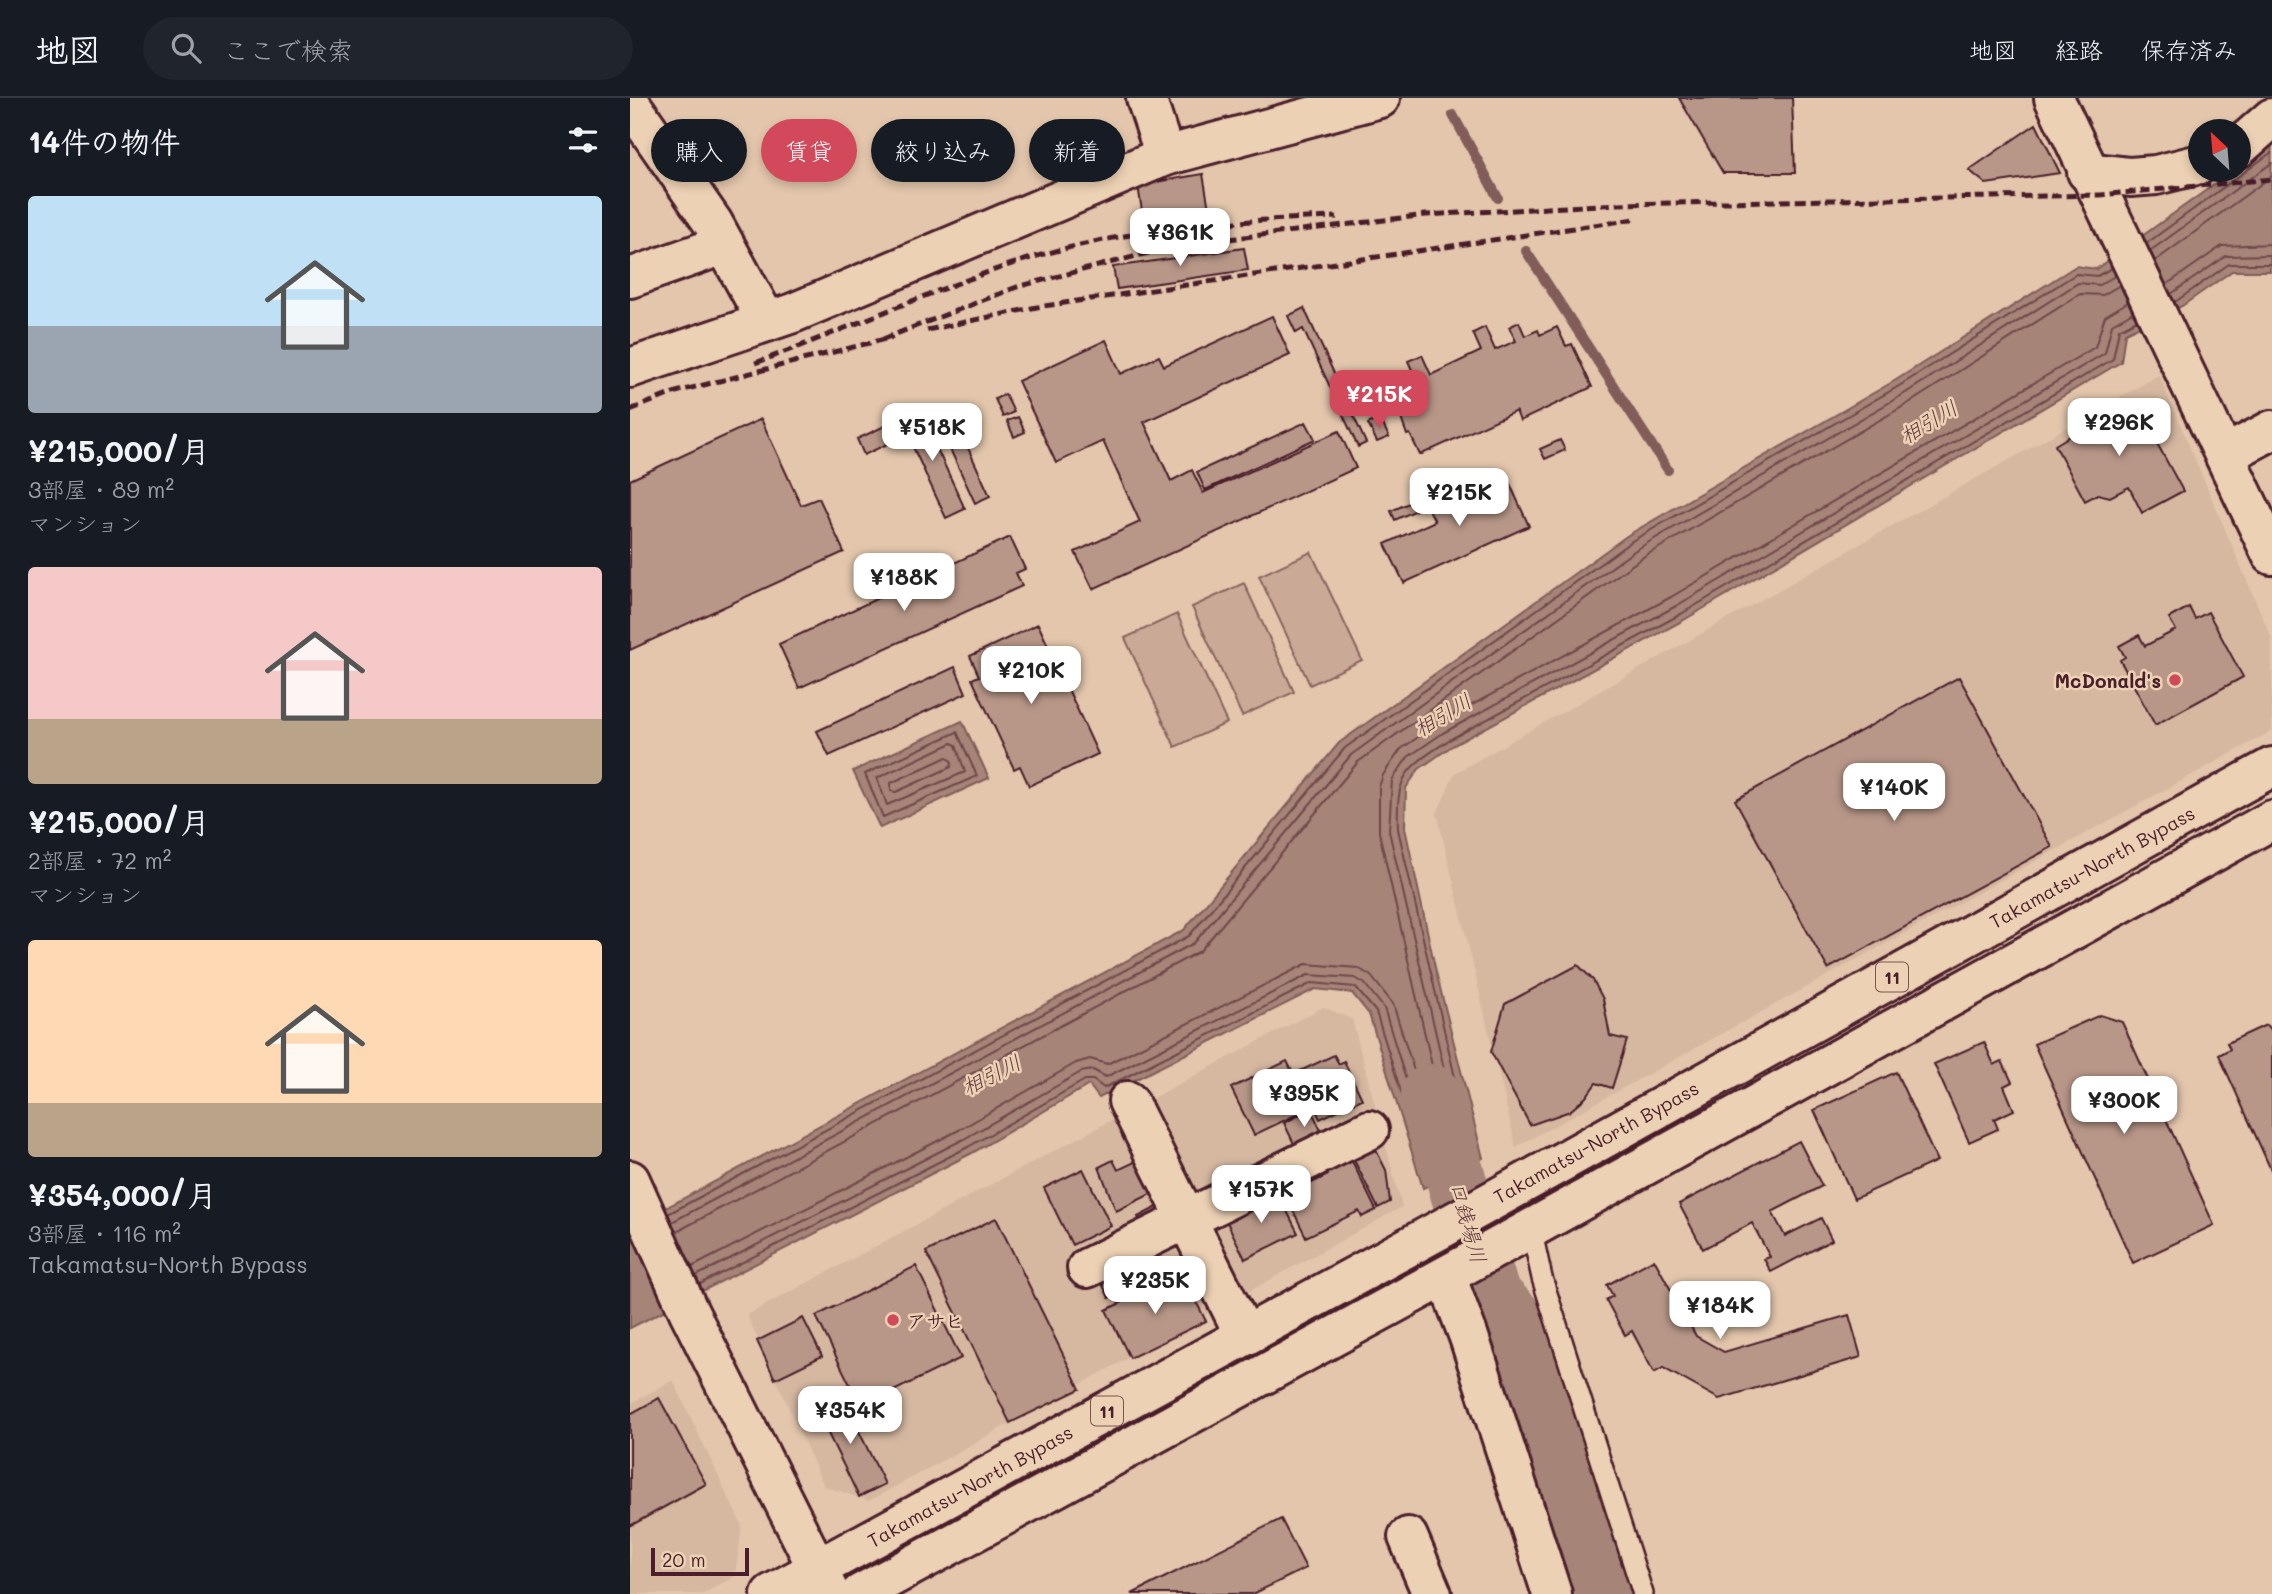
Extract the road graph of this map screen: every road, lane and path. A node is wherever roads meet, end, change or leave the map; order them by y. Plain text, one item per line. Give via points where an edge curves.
1 (1146, 98) edge
2 (1380, 98) edge
3 (2054, 98) edge
4 (630, 103) edge
5 (2272, 118) edge
6 (2251, 137) edge
7 (1165, 156) junction
8 (2188, 167) edge
9 (2087, 172) junction
10 (723, 245) junction
11 (630, 278) edge
12 (767, 322) junction
13 (630, 368) edge
14 (2272, 430) edge
15 (2225, 456) junction
16 (2272, 555) edge
17 (2272, 767) edge
18 (2272, 820) edge
19 (1128, 1101) dead end
20 (1369, 1130) dead end
21 (631, 1182) edge
22 (1186, 1220) junction
23 (1529, 1229) junction
24 (1087, 1268) dead end
25 (1451, 1273) junction
26 (1245, 1336) junction
27 (1408, 1537) dead end
28 (824, 1581) edge
29 (771, 1594) edge
30 (860, 1594) edge
31 (1432, 1594) edge
32 (1552, 1594) edge
33 (1643, 1594) edge

1 - 7 main road
2 - 7 main road
3 - 9 main road
4 - 10 main road via 713,223
5 - 6 main road
7 - 12 main road
8 - 9 main road via 2130,177
9 - 15 main road
10 - 11 main road
10 - 12 main road
12 - 13 main road
14 - 15 main road
15 - 16 main road
17 - 26 main road, Takamatsu-North Bypass / 11
18 - 23 main road, 11
19 - 22 main road
20 - 22 main road
21 - 28 main road via 689,1312
22 - 24 main road
22 - 26 main road
23 - 25 main road, 11
23 - 33 lane
25 - 30 main road, 11
25 - 32 main road
26 - 28 main road, Takamatsu-North Bypass / 11
27 - 31 main road
28 - 29 main road, Takamatsu-North Bypass / 11

